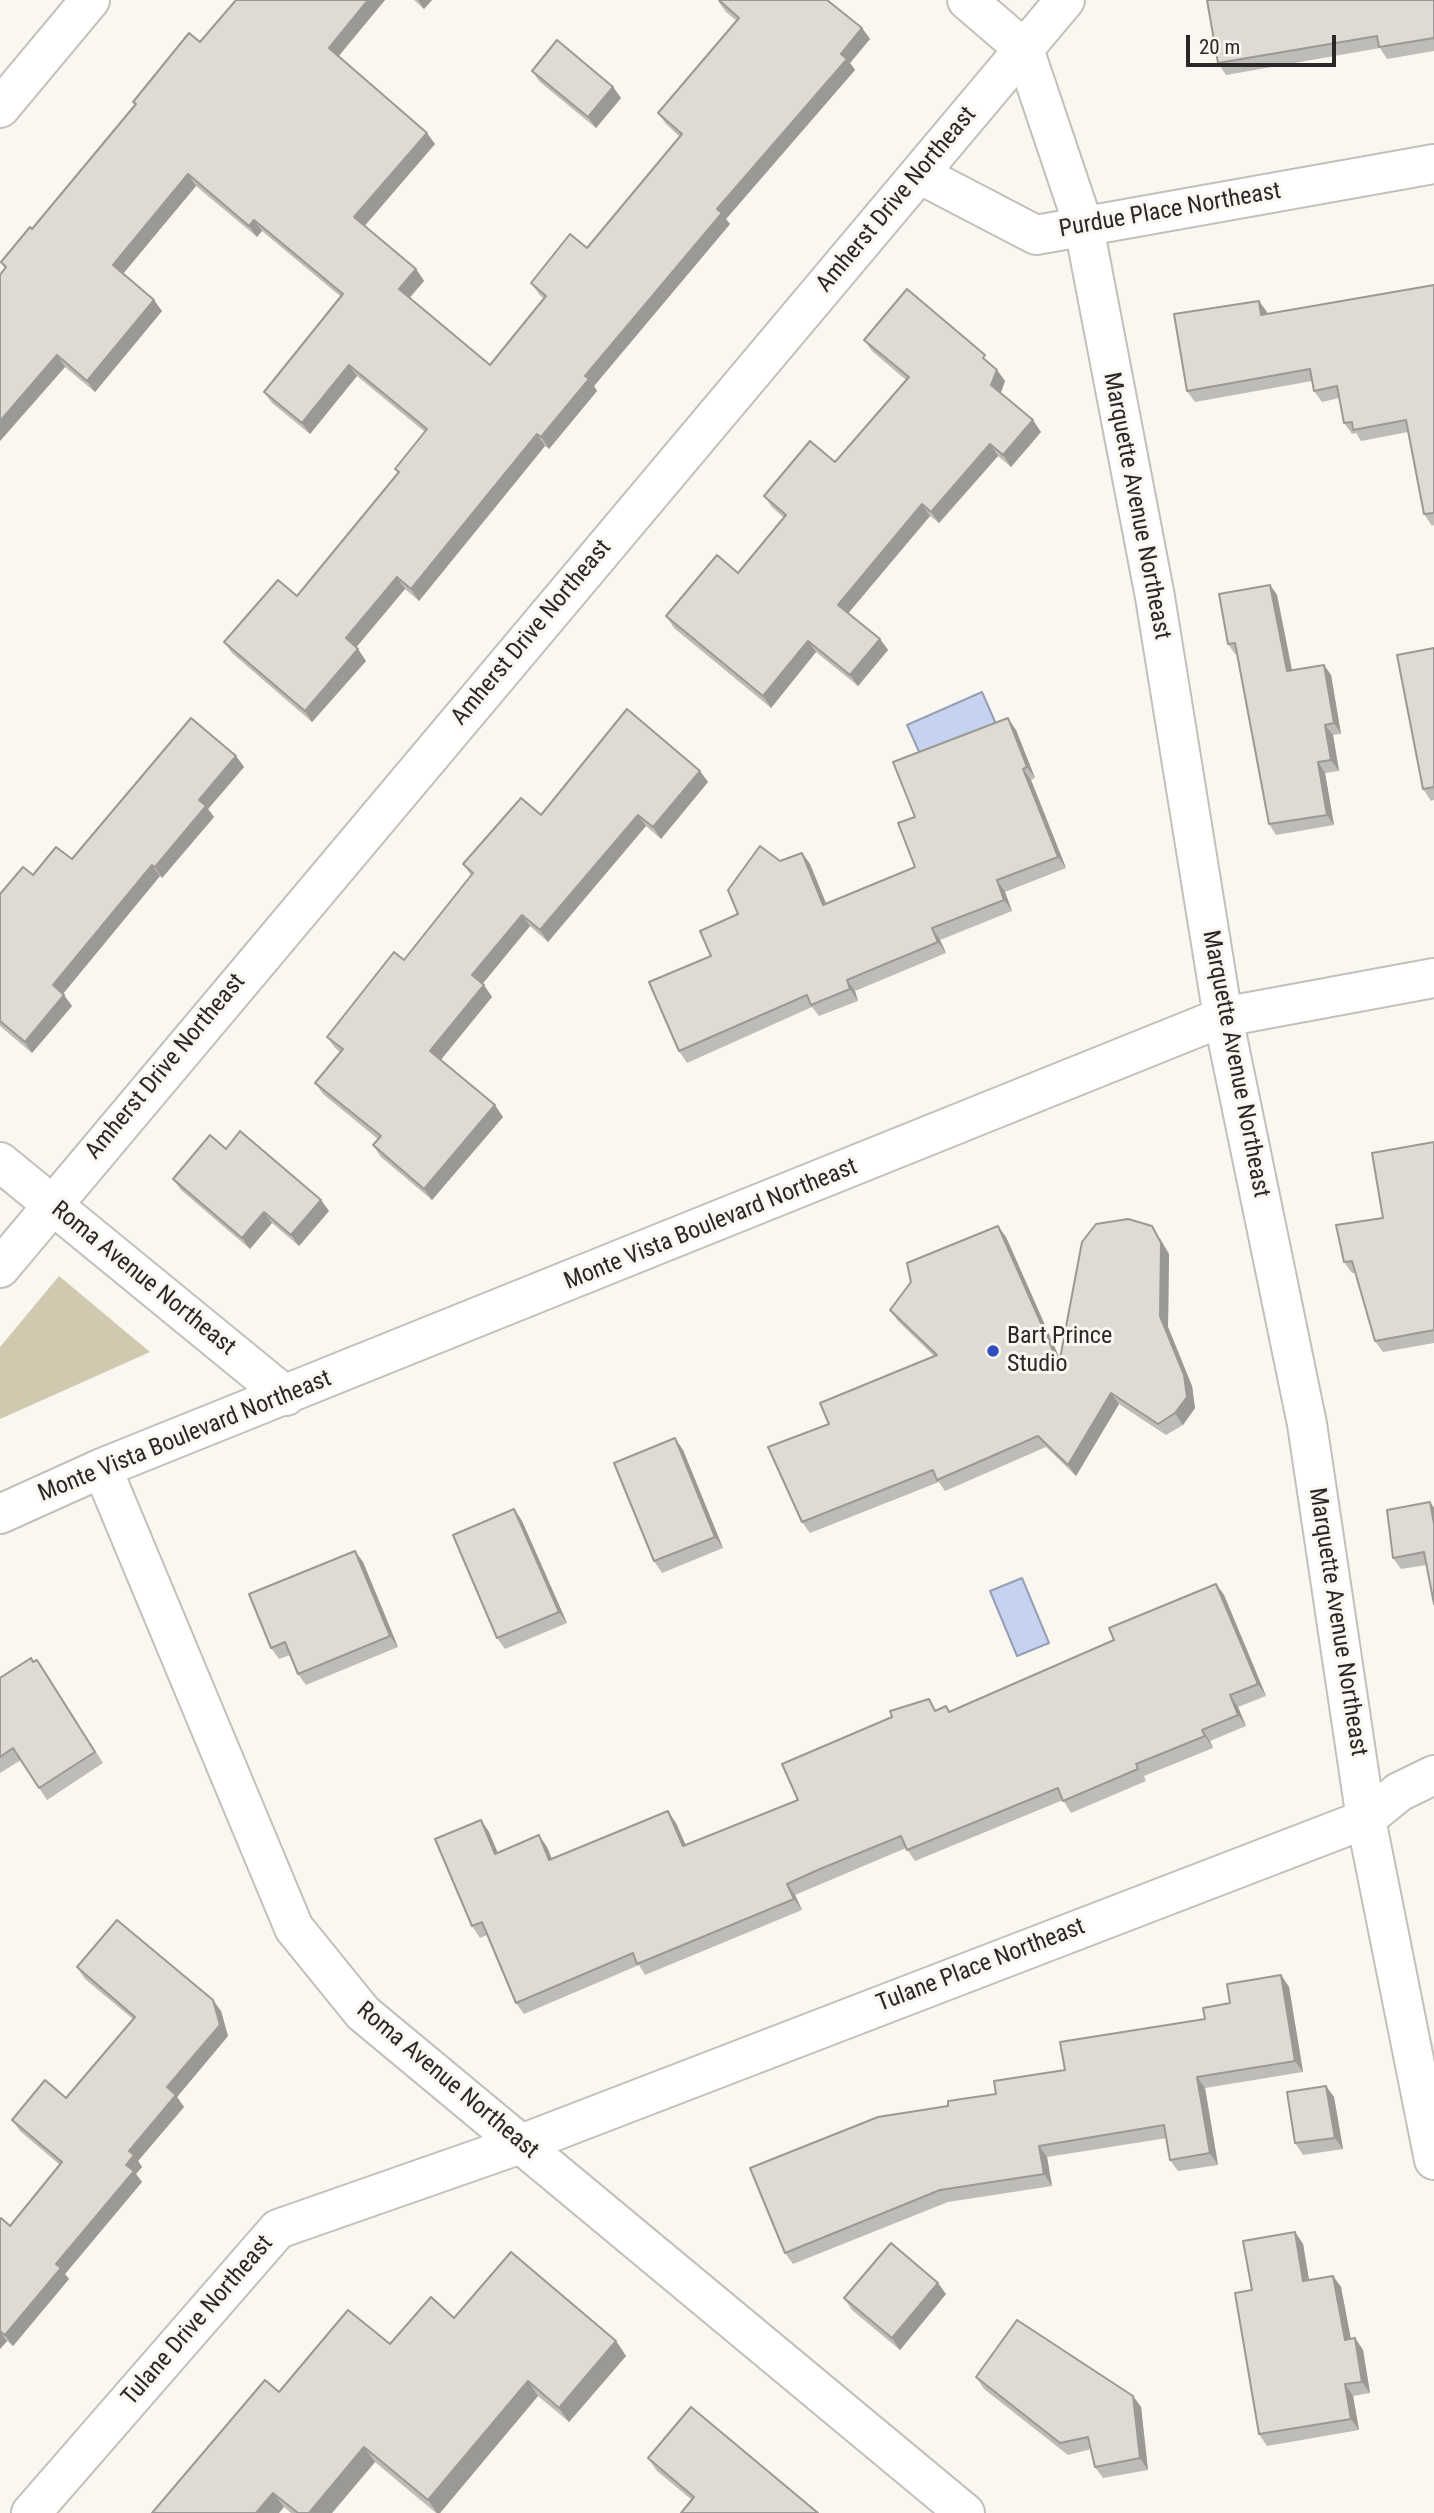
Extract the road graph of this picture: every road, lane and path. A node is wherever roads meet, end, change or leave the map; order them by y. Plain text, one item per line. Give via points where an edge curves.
1 (90, 0) edge
2 (967, 0) edge
3 (1065, 0) edge
4 (1024, 49) junction
5 (0, 108) edge
6 (1434, 164) edge
7 (919, 174) junction
8 (1084, 227) junction
9 (1434, 978) edge
10 (1223, 1017) junction
11 (0, 1162) edge
12 (51, 1205) junction
13 (0, 1268) edge
14 (286, 1396) junction
15 (102, 1468) junction
16 (0, 1514) edge
17 (1434, 1775) edge
18 (1366, 1818) junction
19 (521, 2144) junction
20 (1434, 2160) edge
21 (31, 2513) edge
22 (965, 2513) edge

1 - 5 street
2 - 4 street
3 - 4 street, Amherst Drive Northeast
4 - 7 street, Amherst Drive Northeast
4 - 8 street, Marquette Avenue Northeast
6 - 8 street, Purdue Place Northeast
7 - 8 street, Purdue Place Northeast via 1036,235
7 - 12 street, Amherst Drive Northeast
8 - 10 street, Marquette Avenue Northeast via 1155,597
9 - 10 street, Monte Vista Boulevard Northeast
10 - 14 street, Monte Vista Boulevard Northeast
10 - 18 street, Marquette Avenue Northeast via 1307,1424
11 - 12 street, Roma Avenue Northeast
12 - 13 street, Amherst Drive Northeast
12 - 14 street, Roma Avenue Northeast
14 - 15 street, Monte Vista Boulevard Northeast
15 - 16 street, Monte Vista Boulevard Northeast
15 - 19 street, Roma Avenue Northeast via 294,1928 363,2013
17 - 18 street, Tulane Place Northeast via 1399,1792
18 - 19 street, Tulane Place Northeast
18 - 20 street, Marquette Avenue Northeast
19 - 21 street, Tulane Drive Northeast via 278,2229
19 - 22 street, Roma Avenue Northeast

